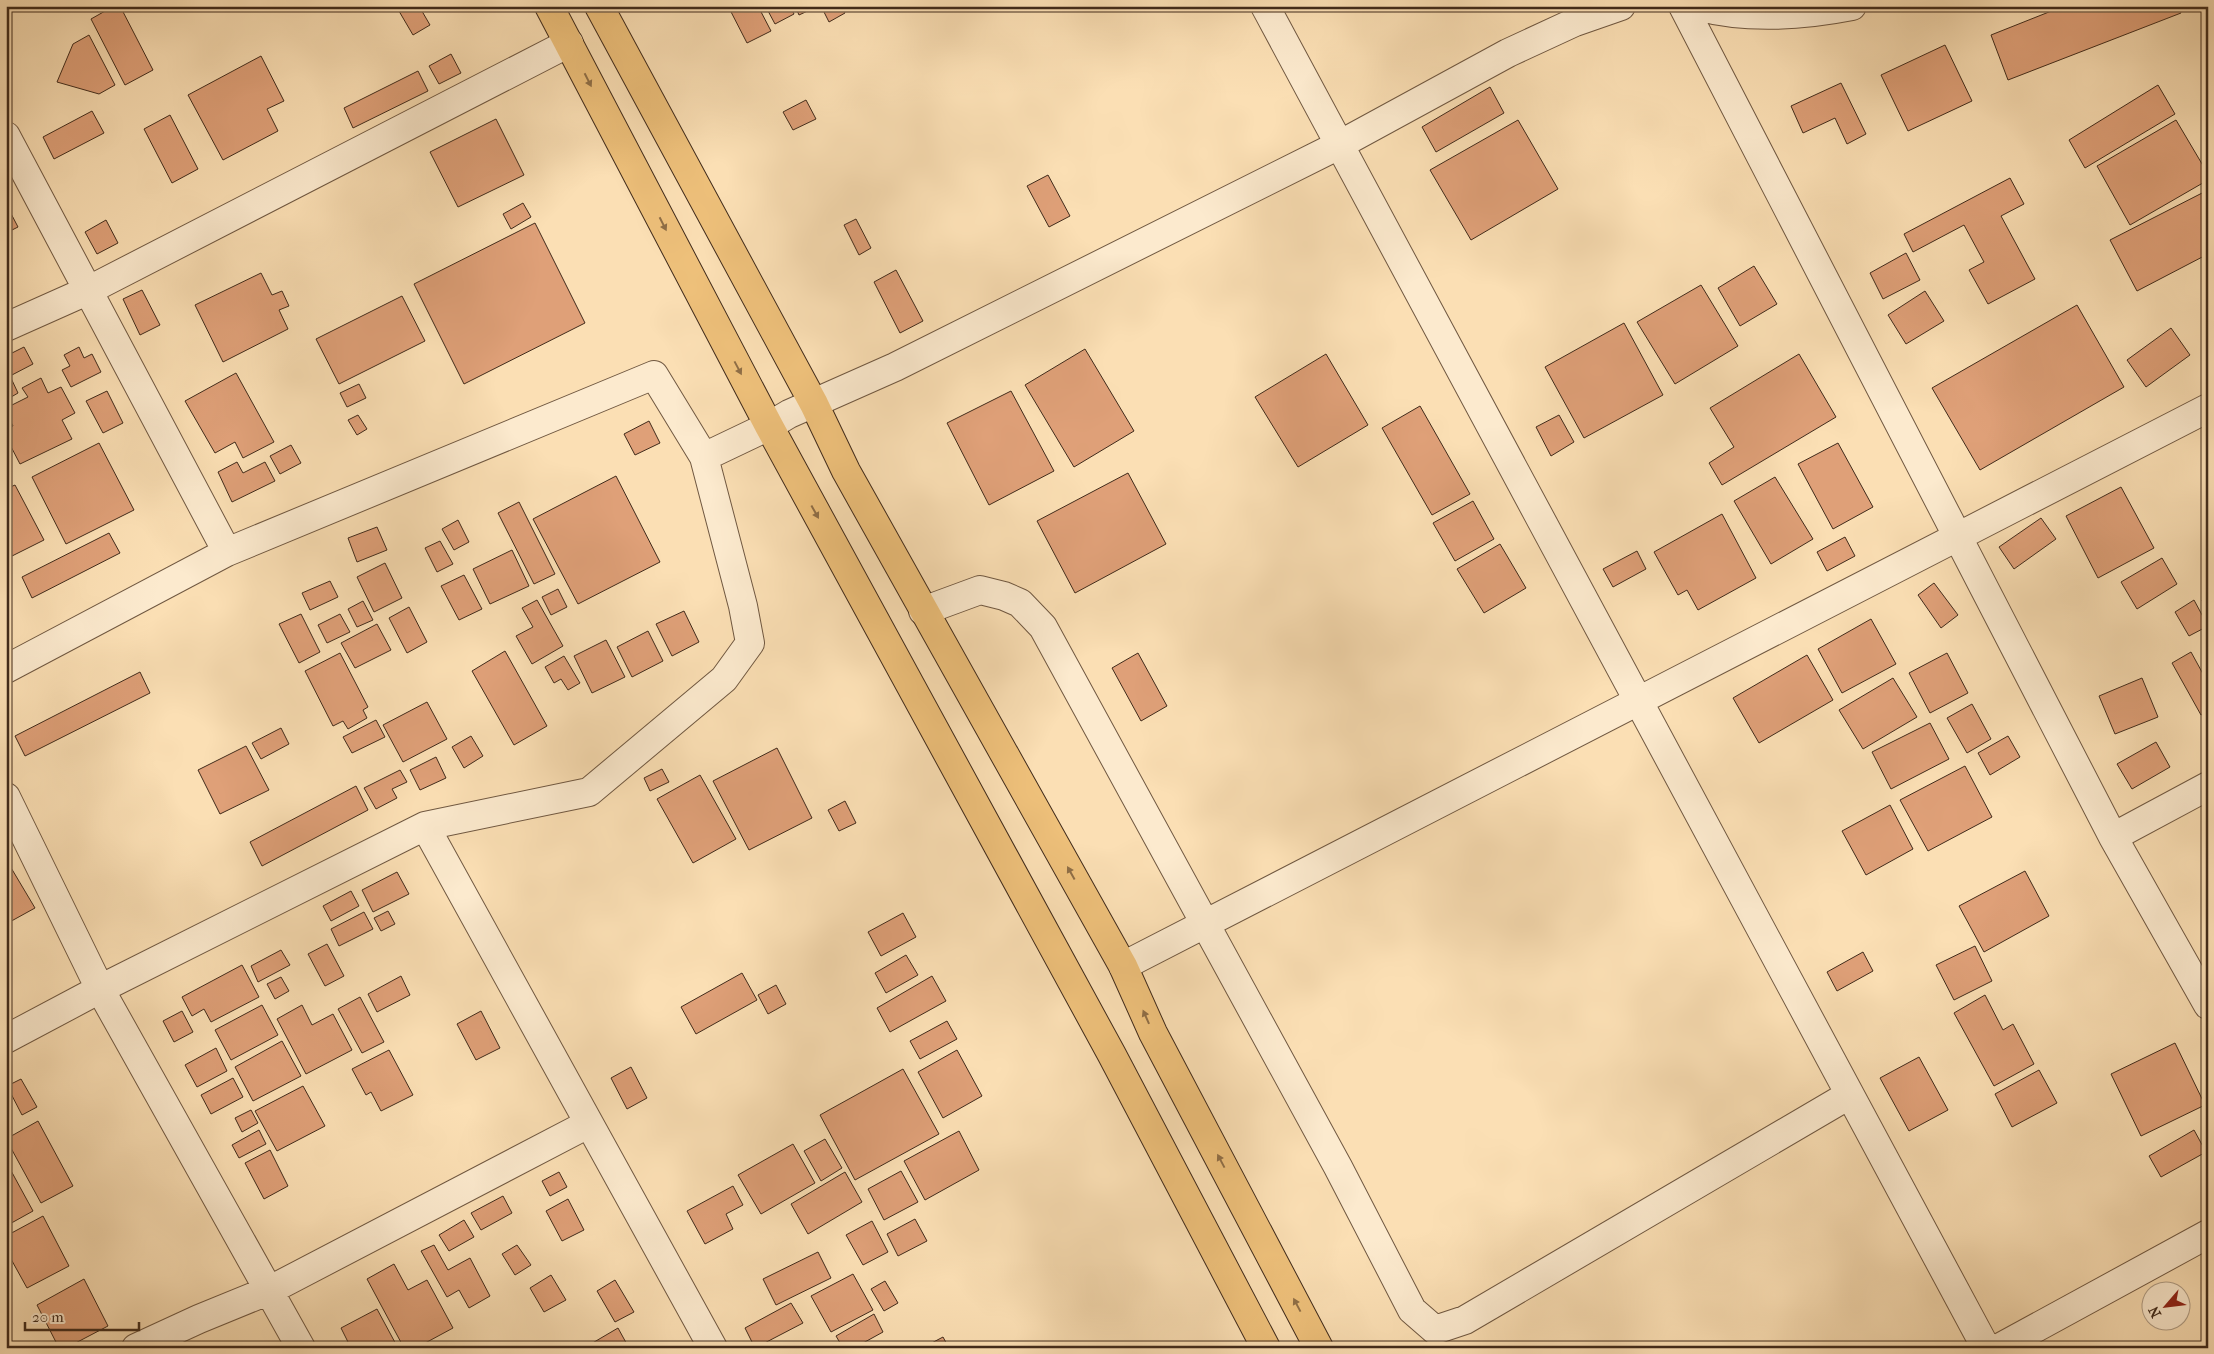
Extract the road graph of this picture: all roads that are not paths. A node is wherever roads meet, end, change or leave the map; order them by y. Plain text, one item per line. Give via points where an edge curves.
1 (549, 6) edge
2 (599, 6) edge
3 (1265, 6) edge
4 (1621, 6) edge
5 (1683, 6) edge
6 (1697, 6) edge
7 (1852, 6) edge
8 (569, 43) junction
9 (6, 136) edge
10 (1339, 145) junction
11 (89, 290) junction
12 (6, 327) edge
13 (814, 404) junction
14 (2208, 408) edge
15 (769, 426) junction
16 (704, 457) junction
17 (1957, 536) junction
18 (227, 552) junction
19 (923, 611) junction
20 (6, 669) edge
21 (1638, 700) junction
22 (2208, 786) edge
23 (6, 797) edge
24 (425, 826) junction
25 (2113, 837) junction
26 (1205, 923) junction
27 (1123, 966) junction
28 (100, 989) junction
29 (2208, 1005) edge
30 (6, 1038) edge
31 (1849, 1095) junction
32 (588, 1124) junction
33 (2208, 1234) edge
34 (270, 1290) junction
35 (136, 1348) edge
36 (302, 1348) edge
37 (713, 1348) edge
38 (1266, 1348) edge
39 (1319, 1348) edge
40 (1986, 1348) edge
41 (1999, 1348) edge

1 - 8 highway
2 - 13 highway
3 - 10 street
4 - 10 street via 1576,22 1508,53
5 - 17 street
6 - 7 street via 1763,16
8 - 11 street
8 -> 15 highway
9 - 11 street
10 - 13 street via 904,363
10 - 21 street
11 - 12 street
11 - 18 street
13 - 15 street
13 - 19 highway
14 - 17 street
15 - 16 street
15 -> 38 highway via 1116,1064
16 - 18 street via 654,375
16 - 24 street via 750,643 724,679 589,792
17 - 21 street
17 - 25 street
18 - 20 street
19 - 26 street via 980,590 1020,603 1043,627
27 -> 19 highway
21 - 26 street
21 - 31 street
22 - 25 street
23 - 28 street
24 - 28 street
24 - 32 street
25 - 29 street
26 - 27 street
26 - 31 street via 1412,1310 1435,1330 1465,1320
39 -> 27 highway via 1153,1033
28 - 30 street
28 - 34 street
31 - 40 street
32 - 34 street
32 - 37 street
33 - 41 street
34 - 35 street
34 - 36 street

